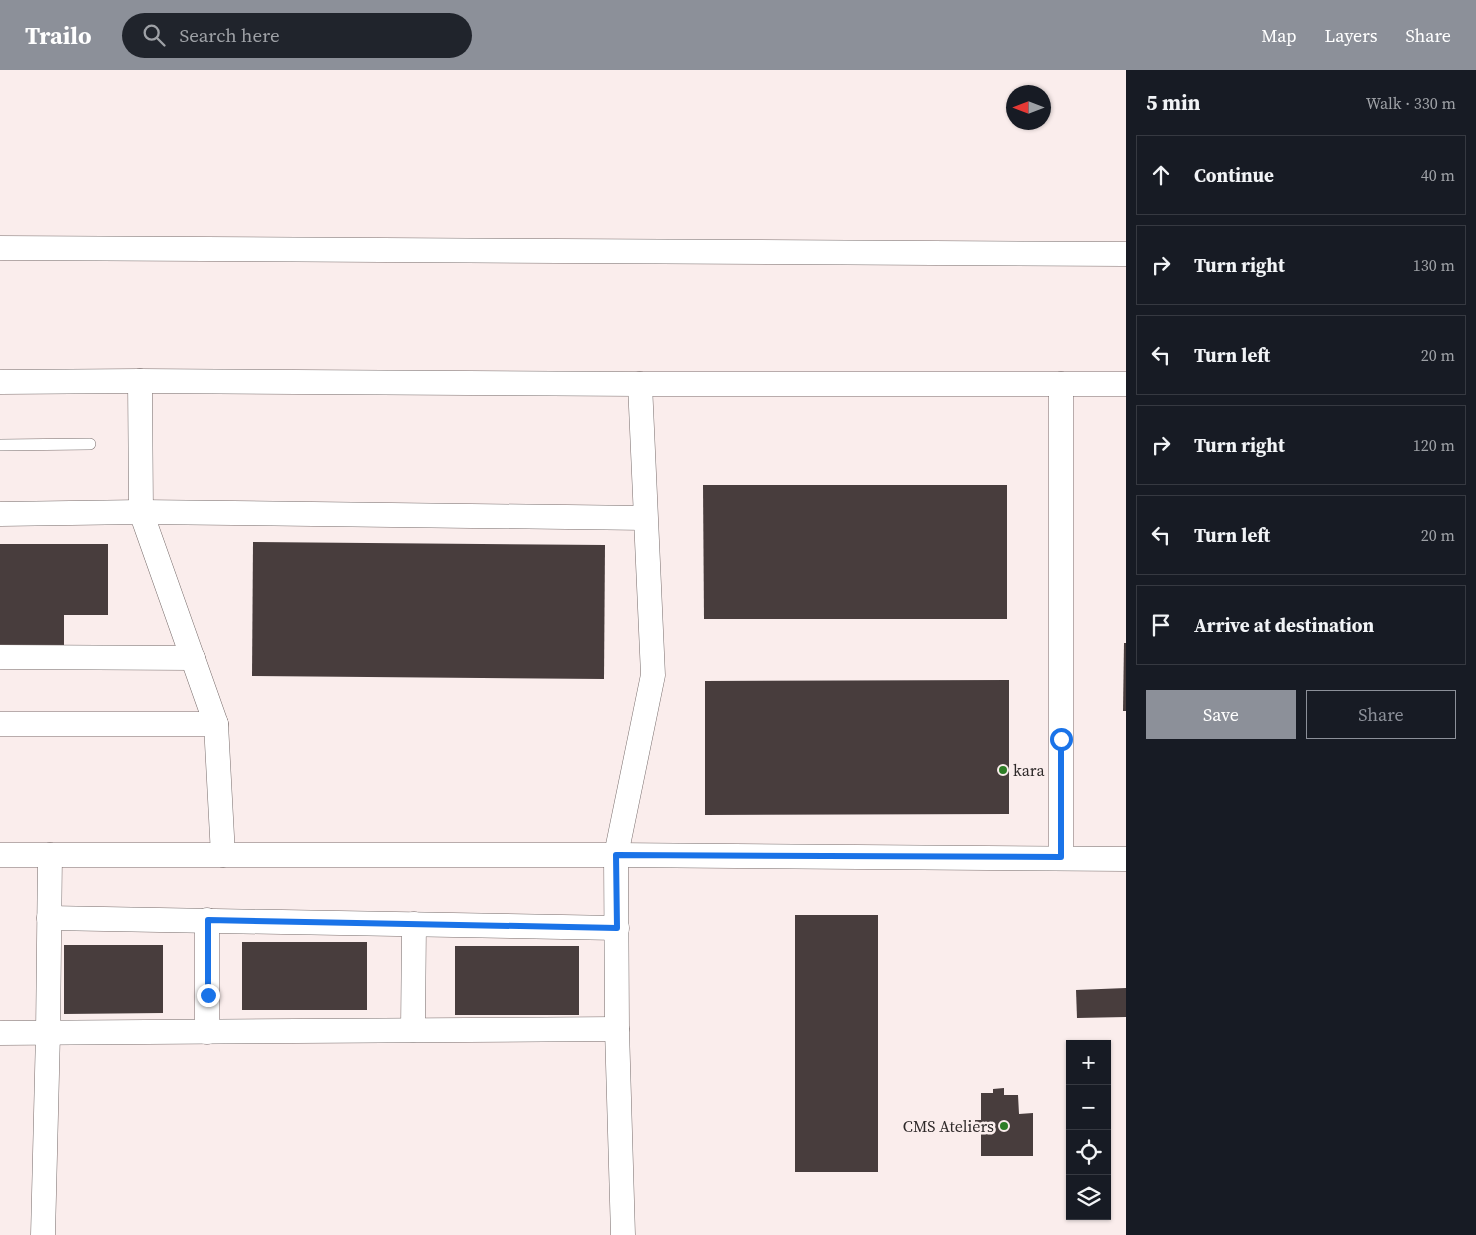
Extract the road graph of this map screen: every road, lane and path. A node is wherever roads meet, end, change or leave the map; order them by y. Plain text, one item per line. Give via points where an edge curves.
1 (0, 248) edge
2 (1126, 254) edge
3 (140, 381) junction
4 (0, 382) edge
5 (640, 384) junction
6 (1061, 384) junction
7 (1126, 384) edge
8 (90, 444) dead end
9 (0, 445) edge
10 (141, 512) junction
11 (0, 514) edge
12 (645, 518) junction
13 (0, 657) edge
14 (193, 658) junction
15 (0, 724) edge
16 (216, 724) junction
17 (0, 855) edge
18 (50, 855) junction
19 (223, 855) junction
20 (616, 855) junction
21 (1061, 857) junction
22 (1126, 859) edge
23 (49, 918) junction
24 (208, 920) junction
25 (414, 924) junction
26 (617, 928) junction
27 (618, 1029) junction
28 (413, 1030) junction
29 (208, 1032) junction
30 (0, 1033) edge
31 (48, 1033) junction
32 (43, 1235) edge
33 (623, 1235) edge

1 - 2 street
3 - 4 street
3 - 5 street
3 - 10 street
5 - 6 street
5 - 12 street
6 - 7 street
6 - 21 street
8 - 9 lane
10 - 11 street
10 - 12 street
10 - 14 street
12 - 20 street via 653,675
13 - 14 street
14 - 16 street
15 - 16 street
16 - 19 street
17 - 18 street
18 - 19 street
18 - 23 street
19 - 20 street
20 - 21 street
20 - 26 street
21 - 22 street
23 - 24 street
23 - 31 street
24 - 25 street
24 - 29 street
25 - 26 street
25 - 28 street
26 - 27 street
27 - 28 street
27 - 33 street
28 - 29 street
29 - 31 street
30 - 31 street
31 - 32 street

